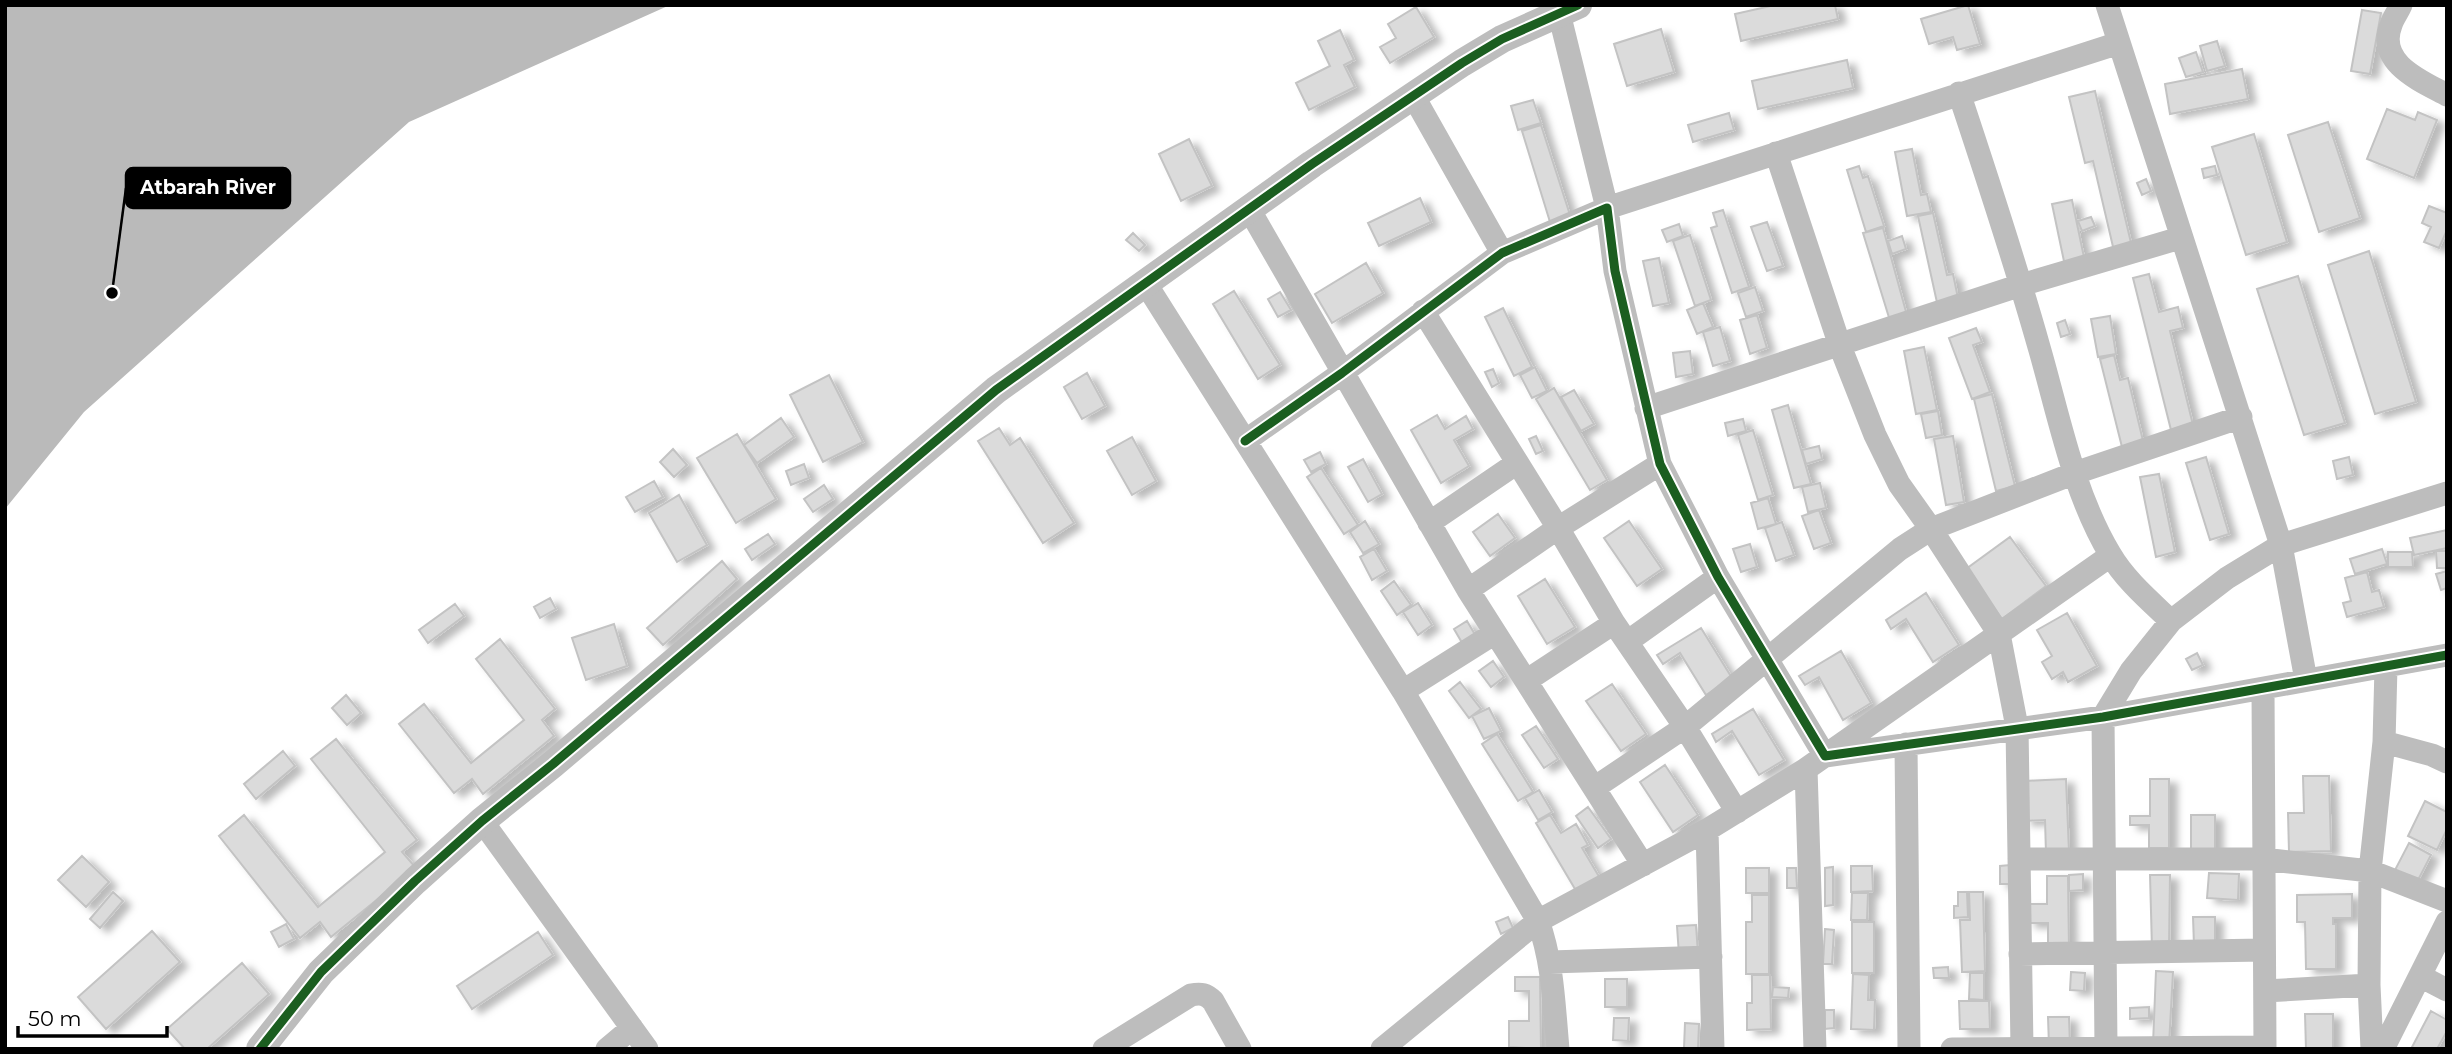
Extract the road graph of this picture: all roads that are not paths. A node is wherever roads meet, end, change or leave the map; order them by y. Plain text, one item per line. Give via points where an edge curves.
1 (2107, 5) edge
2 (2401, 5) edge
3 (1569, 9) edge
4 (2119, 43) junction
5 (1959, 93) junction
6 (2447, 95) edge
7 (1414, 97) junction
8 (1776, 153) junction
9 (1607, 208) junction
10 (1250, 209) junction
11 (2180, 238) junction
12 (1502, 253) junction
13 (1146, 284) junction
14 (2021, 285) junction
15 (1423, 311) junction
16 (1840, 346) junction
17 (1342, 373) junction
18 (1646, 408) junction
19 (2241, 417) junction
20 (1245, 441) junction
21 (1517, 463) junction
22 (1660, 464) junction
23 (2075, 473) junction
24 (2447, 493) edge
25 (1429, 523) junction
26 (1558, 528) junction
27 (1931, 529) junction
28 (2281, 545) junction
29 (2110, 556) junction
30 (1718, 578) junction
31 (1468, 590) junction
32 (2171, 621) junction
33 (1614, 622) junction
34 (1495, 633) junction
35 (1998, 634) junction
36 (1627, 642) junction
37 (2447, 654) edge
38 (1768, 657) junction
39 (2386, 667) junction
40 (2306, 680) junction
41 (1526, 681) junction
42 (2263, 689) junction
43 (1403, 691) junction
44 (2103, 717) junction
45 (1685, 727) junction
46 (2017, 727) junction
47 (2384, 742) junction
48 (1906, 744) junction
49 (1825, 756) junction
50 (2447, 762) edge
51 (1806, 769) junction
52 (1594, 788) junction
53 (1737, 812) junction
54 (482, 821) junction
55 (1707, 830) junction
56 (2105, 858) junction
57 (2019, 859) junction
58 (2263, 859) junction
59 (1643, 865) junction
60 (2371, 871) junction
61 (2447, 901) edge
62 (1538, 922) junction
63 (2447, 922) edge
64 (2264, 950) junction
65 (2106, 952) junction
66 (2020, 954) junction
67 (1711, 957) junction
68 (1549, 962) junction
69 (2420, 976) junction
70 (2370, 985) junction
71 (2447, 990) edge
72 (2264, 991) junction
73 (632, 1028) junction
74 (1385, 1048) edge
75 (2022, 1048) edge
76 (2106, 1048) edge
77 (2265, 1048) edge
78 (260, 1049) edge
79 (607, 1049) edge
80 (647, 1049) edge
81 (1104, 1049) edge
82 (1240, 1049) edge
83 (1558, 1049) edge
84 (1713, 1049) edge
85 (1815, 1049) edge
86 (1909, 1049) edge
87 (1952, 1049) edge
88 (2372, 1049) edge
89 (2383, 1049) edge

1 - 4 street
2 - 6 street via 2389,27 2389,48 2395,61 2410,75
3 - 7 street via 1502,39
3 - 9 street
4 - 5 street
4 - 11 street
5 - 8 street
5 - 14 street
7 - 10 street
7 - 12 street
8 - 9 street
8 - 16 street
9 - 12 street
9 - 18 street via 1615,271
10 - 13 street
10 - 17 street
11 - 14 street
11 - 19 street
12 - 15 street
13 - 20 street
13 - 54 street via 996,390
14 - 16 street
14 - 23 street
15 - 17 street
15 - 21 street
16 - 18 street
16 - 27 street via 1899,484
17 - 20 street
17 - 25 street
18 - 22 street
19 - 23 street
19 - 28 street
20 - 43 street
21 - 25 street
21 - 26 street
22 - 26 street
22 - 30 street
23 - 27 street
23 - 29 street
24 - 28 street
25 - 31 street
26 - 31 street
26 - 33 street
27 - 35 street
27 - 38 street
28 - 32 street via 2227,578
28 - 40 street
29 - 32 street
29 - 35 street
30 - 36 street
30 - 38 street
31 - 34 street
32 - 44 street via 2130,671
33 - 36 street
33 - 41 street
34 - 41 street
34 - 43 street
35 - 46 street
35 - 49 street
36 - 45 street
37 - 39 street
38 - 45 street
38 - 49 street
39 - 40 street
39 - 47 street
40 - 42 street
41 - 52 street
42 - 44 street
42 - 58 street
43 - 62 street
44 - 46 street
44 - 56 street
45 - 52 street
45 - 53 street
46 - 48 street
46 - 57 street
47 - 50 street
47 - 60 street
48 - 49 street
48 - 86 street
49 - 51 street
51 - 53 street
51 - 85 street
52 - 59 street
53 - 55 street
54 - 73 street
54 - 78 street via 321,972
55 - 59 street
55 - 67 street
56 - 57 street
56 - 58 street
56 - 65 street
57 - 66 street
58 - 60 street
58 - 64 street
59 - 62 street
60 - 61 street
60 - 70 street
62 - 68 street
62 - 74 street
63 - 69 street
64 - 65 street
64 - 72 street
65 - 66 street
65 - 76 street
66 - 75 street
67 - 68 street
67 - 84 street
68 - 83 street
69 - 71 street
69 - 89 street
70 - 72 street
70 - 88 street
72 - 77 street
73 - 79 street
73 - 80 street
75 - 76 street
75 - 87 street
76 - 77 street
81 - 82 street via 1199,994 1213,1001

